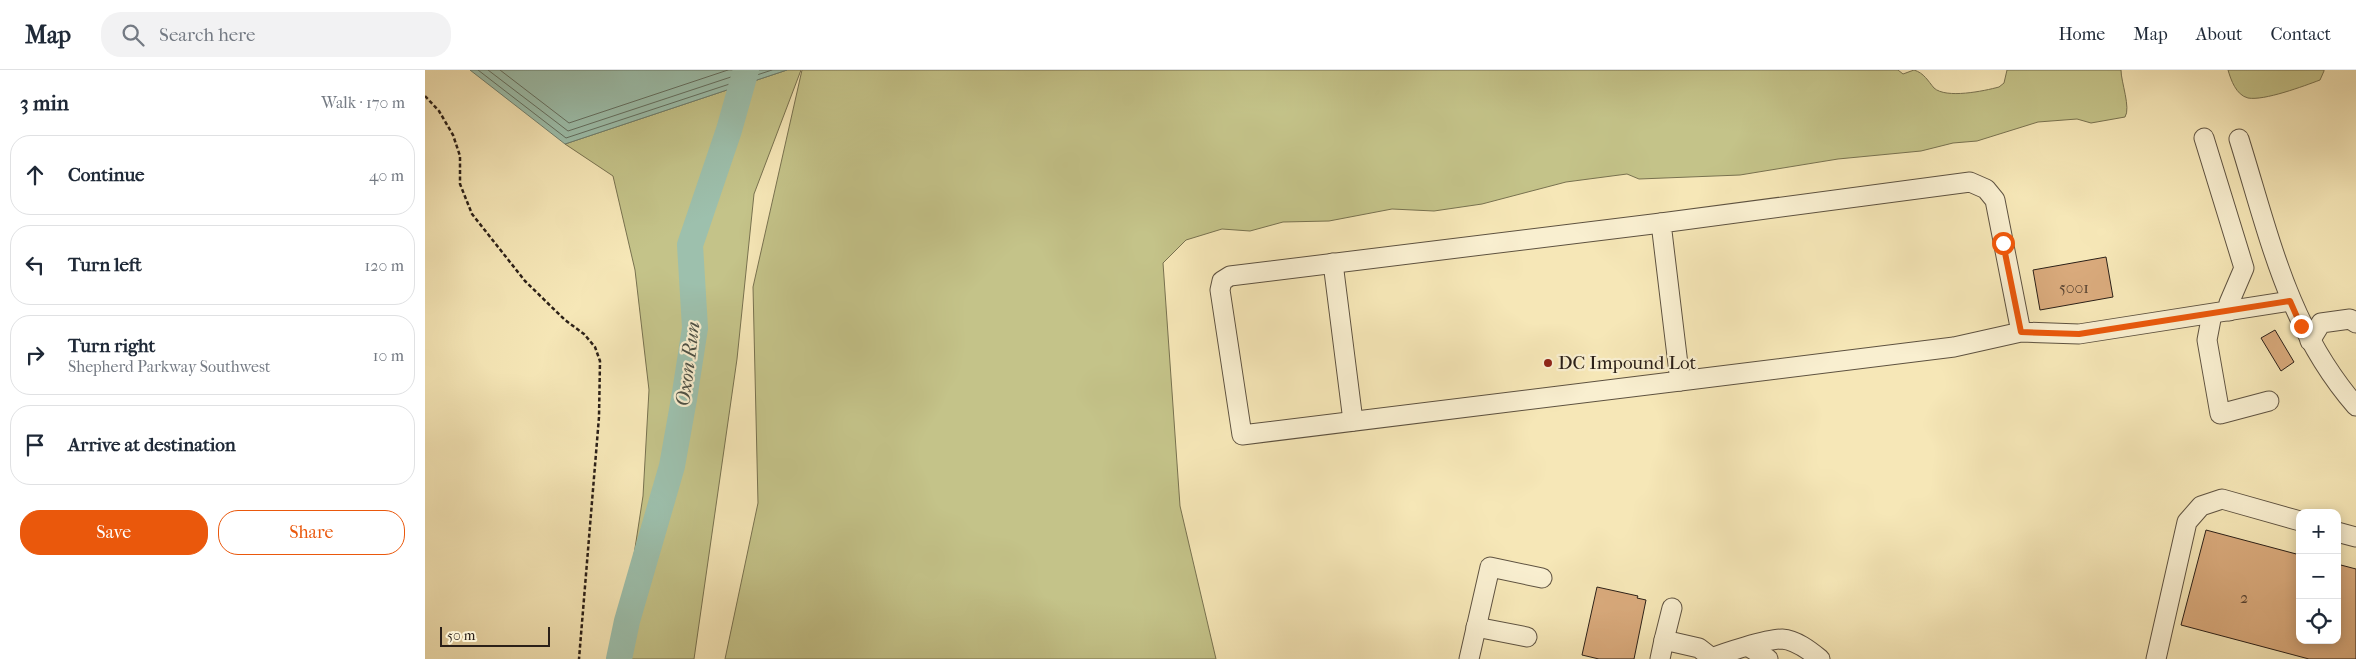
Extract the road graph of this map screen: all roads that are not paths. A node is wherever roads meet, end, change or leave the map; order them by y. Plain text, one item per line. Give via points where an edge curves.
1 (2204, 138) dead end
2 (2239, 138) dead end
3 (1661, 223) junction
4 (1333, 263) junction
5 (2290, 301) junction
6 (2220, 312) junction
7 (2356, 323) edge
8 (2021, 332) junction
9 (2310, 341) junction
10 (1680, 381) junction
11 (2269, 401) dead end
12 (2356, 406) edge
13 (1353, 421) junction
14 (2296, 520) edge
15 (2341, 533) edge
16 (2356, 537) edge
17 (1543, 578) dead end
18 (1671, 608) dead end
19 (1476, 627) junction
20 (1527, 637) dead end
21 (1664, 640) junction
22 (1749, 647) junction
23 (1711, 658) edge
24 (1469, 659) edge
25 (1660, 659) edge
26 (1768, 659) edge
27 (1820, 659) edge
28 (2156, 659) edge

1 - 6 street via 2244,268
2 - 5 street
3 - 4 street
3 - 8 street via 1970,182 1986,189 1995,200
3 - 10 street
4 - 13 street
4 - 13 street via 1230,276 1222,281 1221,290 1241,435
5 - 6 street
5 - 9 street
6 - 8 street via 2079,334
6 - 11 street via 2207,340 2220,414
7 - 9 street via 2350,319 2321,323
8 - 10 street via 1954,347
9 - 12 street
10 - 13 street
14 - 28 street via 2222,499 2201,506 2187,522
15 - 16 street
17 - 19 street via 1490,567
18 - 21 street
19 - 20 street
19 - 24 street
21 - 23 street via 1699,648
21 - 25 street
22 - 23 street
22 - 26 street
22 - 27 street via 1782,639 1805,647

